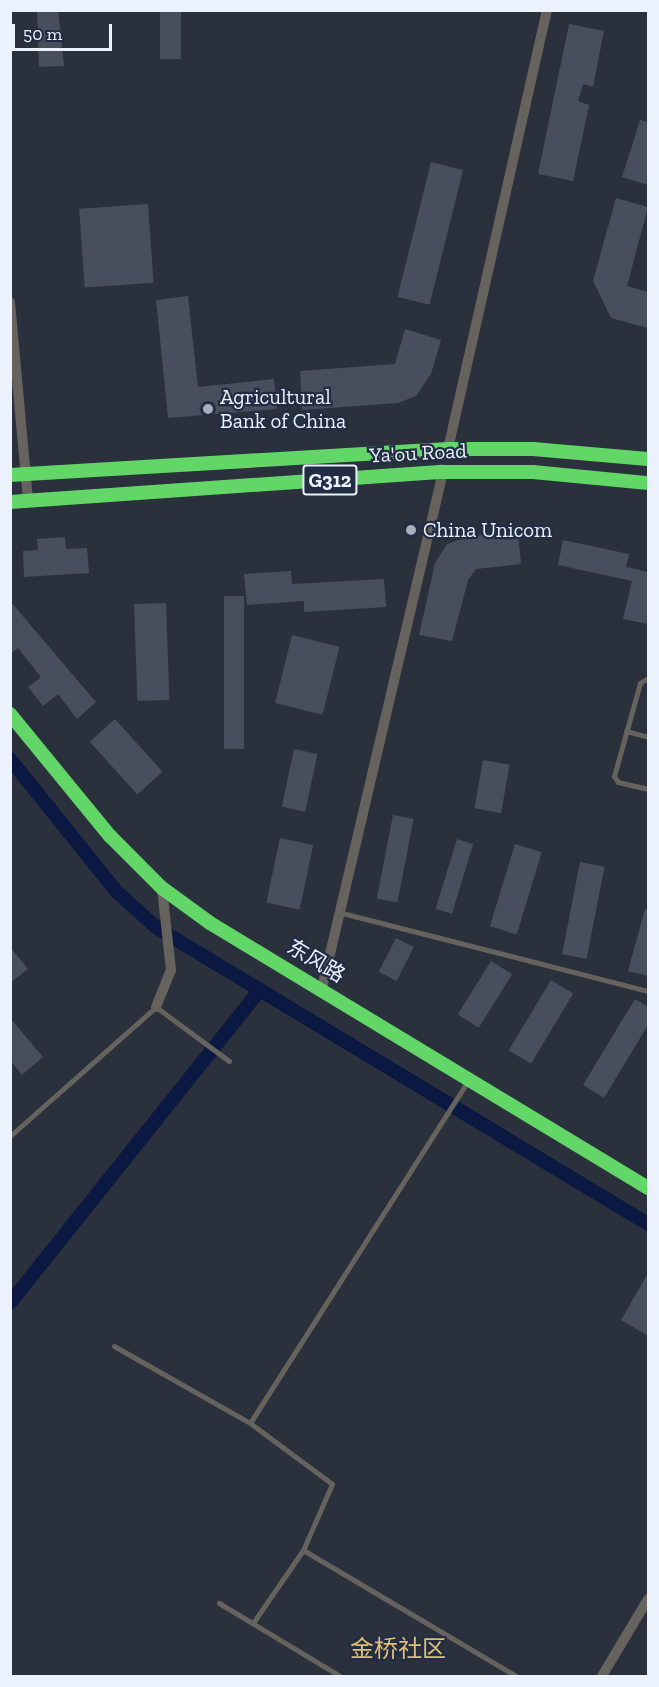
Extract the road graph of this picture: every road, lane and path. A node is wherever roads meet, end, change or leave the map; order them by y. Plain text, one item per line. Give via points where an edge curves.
1 (548, 10) edge
2 (10, 302) edge
3 (448, 449) junction
4 (648, 459) edge
5 (443, 472) junction
6 (27, 474) junction
7 (10, 475) edge
8 (648, 483) edge
9 (28, 501) junction
10 (10, 502) edge
11 (648, 678) edge
12 (10, 714) edge
13 (626, 732) junction
14 (648, 737) edge
15 (648, 789) edge
16 (162, 888) junction
17 (342, 913) junction
18 (322, 988) junction
19 (648, 991) edge
20 (156, 1007) junction
21 (229, 1060) dead end
22 (470, 1078) junction
23 (10, 1136) edge
24 (648, 1188) edge
25 (114, 1346) dead end
26 (250, 1423) junction
27 (303, 1550) junction
28 (648, 1599) edge
29 (219, 1603) dead end
30 (253, 1623) junction
31 (340, 1677) edge
32 (516, 1677) edge
33 (602, 1677) edge

1 - 3 street
2 - 6 street
3 - 4 main road, Ya'ou Road / G312 via 533,449
3 - 6 main road, Ya'ou Road / G312
5 - 8 main road, Ya'ou Road / G312 via 533,472
5 - 9 main road, Ya'ou Road / G312
5 - 17 street
6 - 7 main road, Ya'ou Road / G312
6 - 9 street
9 - 10 main road, Ya'ou Road / G312
11 - 13 lane via 640,683
12 - 16 main road, 东风路 via 110,836
13 - 14 lane
13 - 15 lane via 615,778
16 - 18 main road, 东风路 via 210,923
16 - 20 street via 171,970
17 - 18 street
17 - 19 lane
18 - 22 main road, 东风路
20 - 21 lane
20 - 23 lane
22 - 24 main road, 东风路
22 - 26 lane
25 - 26 lane
26 - 27 lane via 332,1484
27 - 30 lane
27 - 32 lane
28 - 33 street
29 - 30 lane
30 - 31 lane

